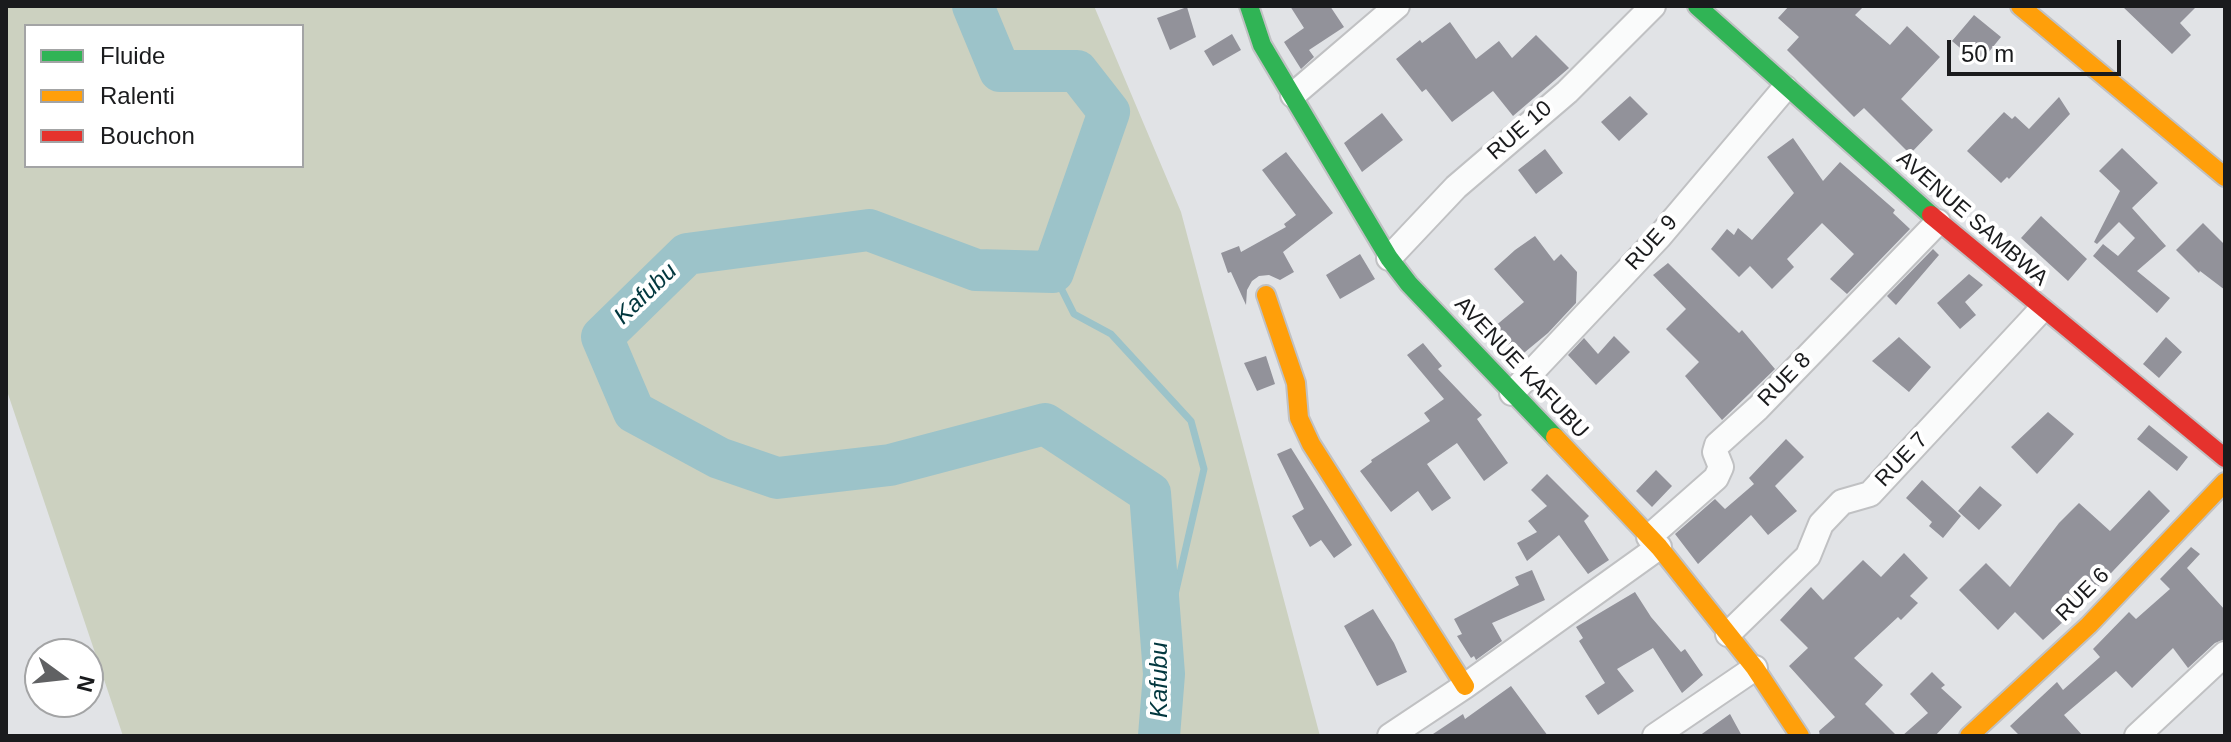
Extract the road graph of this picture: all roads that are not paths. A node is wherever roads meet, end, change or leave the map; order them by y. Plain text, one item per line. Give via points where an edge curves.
1 (1249, 6) edge
2 (1397, 6) edge
3 (1653, 6) edge
4 (1697, 6) edge
5 (2020, 6) edge
6 (1785, 88) junction
7 (1293, 95) junction
8 (2225, 177) edge
9 (1938, 222) junction
10 (1389, 258) junction
11 (1266, 295) dead end
12 (2041, 310) junction
13 (1512, 393) junction
14 (2225, 458) edge
15 (2225, 482) edge
16 (1654, 542) junction
17 (1728, 634) junction
18 (2225, 654) edge
19 (1755, 668) junction
20 (1465, 686) junction
21 (1390, 736) edge
22 (1655, 736) edge
23 (1800, 736) edge
24 (1969, 736) edge
25 (2137, 736) edge

1 - 7 street, AVENUE KAFUBU via 1262,45
2 - 7 street
3 - 10 street, RUE 10 via 1567,92 1456,187
4 - 6 street, AVENUE SAMBWA
5 - 8 street
6 - 9 street, AVENUE SAMBWA
6 - 13 street, RUE 9 via 1659,237
7 - 10 street, AVENUE KAFUBU
9 - 12 street, AVENUE SAMBWA
9 - 16 street, RUE 8 via 1717,445 1720,473
10 - 13 street, AVENUE KAFUBU
11 - 20 street via 1311,444
12 - 14 street, AVENUE SAMBWA
12 - 17 street, RUE 7 via 1870,494 1842,502 1821,524 1808,556
13 - 16 street, AVENUE KAFUBU
15 - 24 street, RUE 6 via 2089,625
16 - 17 street, AVENUE KAFUBU
16 - 20 street, RUE 8
17 - 19 street, AVENUE KAFUBU
18 - 25 street
19 - 22 street
19 - 23 street, AVENUE KAFUBU
20 - 21 street, RUE 8

